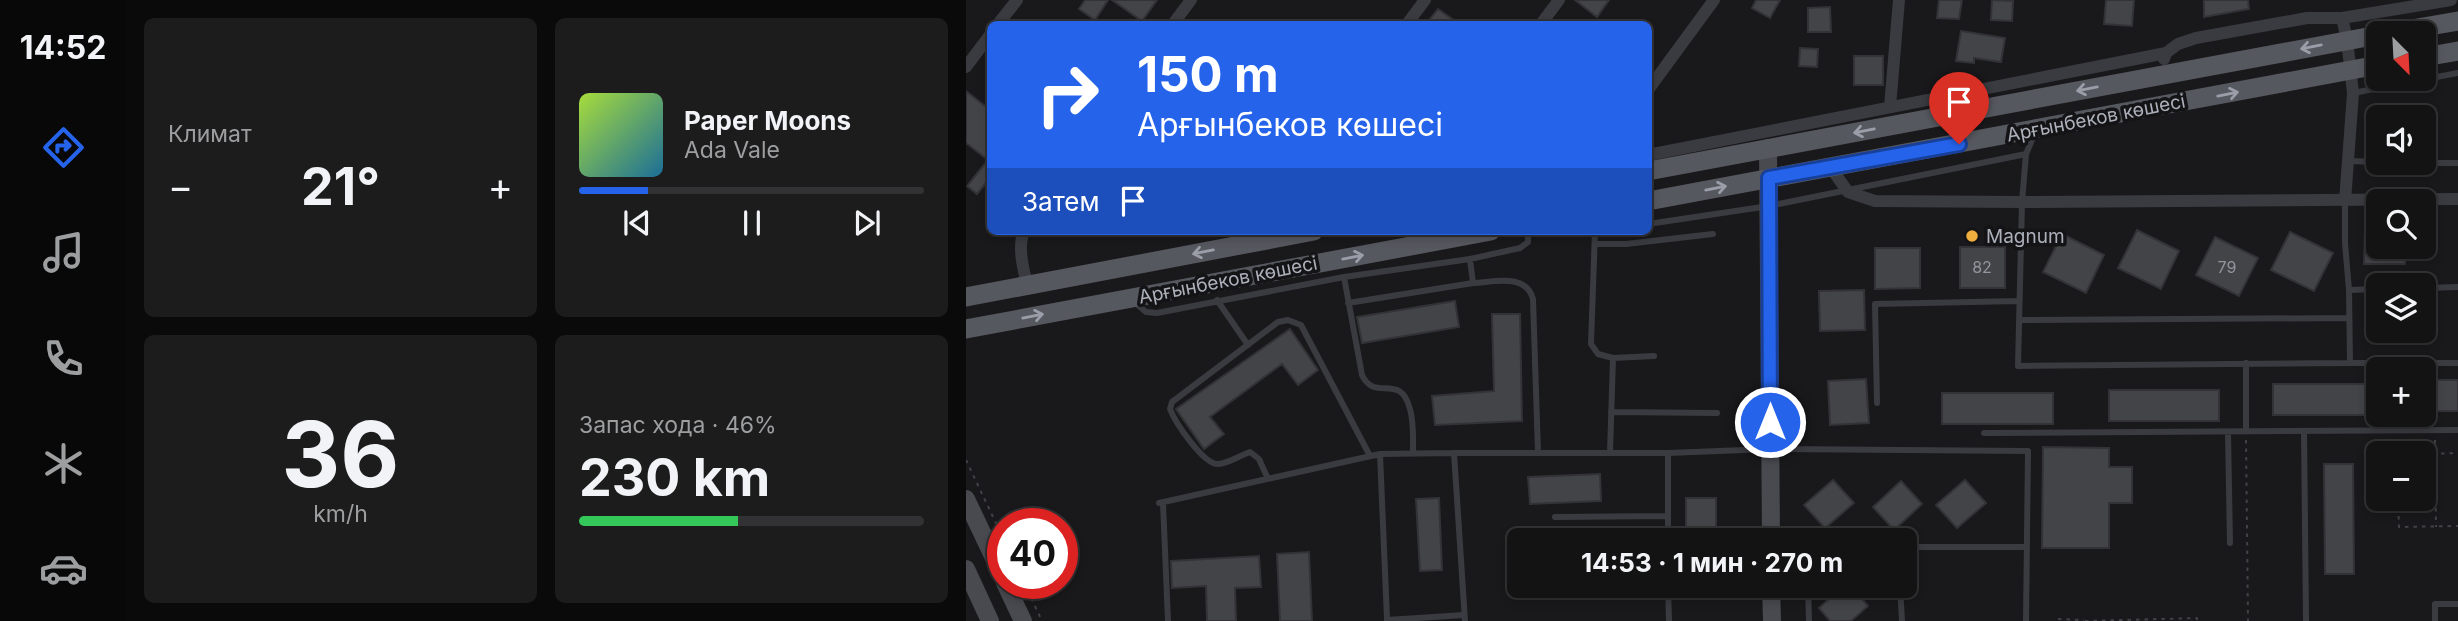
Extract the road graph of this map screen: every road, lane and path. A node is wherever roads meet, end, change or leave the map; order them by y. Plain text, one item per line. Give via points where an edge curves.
1 (1017, 0) edge
2 (1191, 0) edge
3 (1425, 0) edge
4 (1559, 0) edge
5 (1714, 0) edge
6 (1899, 0) edge
7 (2451, 0) edge
8 (2342, 18) junction
9 (2458, 20) edge
10 (1000, 21) edge
11 (1175, 21) edge
12 (1409, 21) edge
13 (1543, 21) edge
14 (2436, 24) edge
15 (2366, 37) edge
16 (987, 39) edge
17 (2347, 40) junction
18 (2458, 51) edge
19 (2165, 54) junction
20 (2436, 55) edge
21 (966, 67) edge
22 (2366, 68) edge
23 (2351, 71) junction
24 (2458, 73) edge
25 (2158, 76) junction
26 (1652, 85) edge
27 (2353, 93) junction
28 (1889, 107) junction
29 (2036, 130) junction
30 (1768, 148) junction
31 (1652, 154) edge
32 (2026, 154) junction
33 (2347, 161) junction
34 (2366, 162) edge
35 (2436, 163) edge
36 (2458, 163) edge
37 (1831, 167) junction
38 (1652, 170) edge
39 (1769, 178) junction
40 (1848, 191) junction
41 (1652, 200) edge
42 (2458, 200) edge
43 (2345, 201) junction
44 (2022, 202) junction
45 (1769, 206) junction
46 (1652, 223) edge
47 (1713, 234) dead end
48 (1022, 235) edge
49 (1270, 235) edge
50 (1469, 235) edge
51 (1528, 235) edge
52 (1597, 235) edge
53 (1596, 244) junction
54 (1470, 258) junction
55 (1344, 277) junction
56 (1474, 283) junction
57 (1028, 286) junction
58 (2458, 287) edge
59 (2436, 288) edge
60 (2366, 289) edge
61 (2349, 290) junction
62 (966, 297) edge
63 (1130, 298) junction
64 (1217, 300) junction
65 (2019, 301) junction
66 (1348, 303) junction
67 (2348, 318) junction
68 (2019, 320) junction
69 (967, 329) edge
70 (1248, 345) junction
71 (1654, 356) dead end
72 (1613, 358) junction
73 (2246, 363) junction
74 (2350, 363) junction
75 (2458, 363) edge
76 (1877, 403) dead end
77 (1611, 412) junction
78 (1717, 413) dead end
79 (2458, 430) edge
80 (2396, 431) junction
81 (2435, 431) junction
82 (2228, 432) junction
83 (2246, 432) junction
84 (2304, 432) junction
85 (1984, 433) dead end
86 (2028, 433) junction
87 (2396, 441) edge
88 (2435, 441) edge
89 (1770, 449) junction
90 (2028, 451) junction
91 (1413, 453) junction
92 (1454, 453) junction
93 (1538, 453) junction
94 (1610, 453) junction
95 (1668, 453) junction
96 (2458, 453) edge
97 (1380, 454) junction
98 (2436, 454) edge
99 (1370, 456) junction
100 (966, 460) edge
101 (1268, 479) junction
102 (966, 499) edge
103 (2436, 503) edge
104 (989, 508) edge
105 (2398, 511) edge
106 (1667, 516) junction
107 (1555, 517) dead end
108 (2458, 526) edge
109 (2437, 527) junction
110 (1667, 528) edge
111 (1771, 528) edge
112 (987, 543) edge
113 (2230, 543) dead end
114 (1917, 547) edge
115 (2026, 547) junction
116 (966, 569) edge
117 (1668, 598) edge
118 (1771, 598) edge
119 (1808, 598) edge
120 (1901, 598) edge
121 (1013, 599) edge
122 (1032, 599) edge
123 (2458, 604) edge
124 (1465, 618) edge
125 (2058, 619) dead end
126 (1387, 620) edge
127 (2085, 620) edge
128 (990, 621) edge
129 (1023, 621) edge
130 (1042, 621) edge
131 (1168, 621) edge
132 (1669, 621) edge
133 (1772, 621) edge
134 (1809, 621) edge
135 (1902, 621) edge
136 (2026, 621) edge
137 (2197, 621) edge
138 (2248, 621) edge
139 (2306, 621) edge
140 (2434, 621) edge

1 - 10 street
2 - 11 street
3 - 12 street
4 - 13 street
5 - 26 street
6 - 28 street
7 - 8 street
8 - 17 street
8 - 19 street via 2307,18 2196,38
9 - 14 main road
15 - 17 main road, Арғынбеков көшесі
16 - 21 street
17 - 23 street
17 -> 25 main road, Арғынбеков көшесі
18 - 20 main road
19 - 25 street
19 - 28 street
22 - 23 main road, Арғынбеков көшесі
23 - 27 street
29 -> 23 main road, Арғынбеков көшесі
24 - 27 lane
25 -> 30 main road, Арғынбеков көшесі
27 - 33 street
28 - 31 street
29 - 32 lane
29 - 37 main road, Арғынбеков көшесі
30 - 38 main road, Арғынбеков көшесі
30 - 39 street
32 - 40 lane
32 - 44 lane
33 - 34 lane
33 - 43 street
35 - 36 lane
37 - 39 main road, Арғынбеков көшесі
37 - 40 street
41 -> 39 main road, Арғынбеков көшесі
39 - 45 street
40 - 44 street via 1875,201
40 - 45 lane
42 - 43 street
43 - 44 street
43 - 61 lane
44 - 65 lane
45 - 46 lane
45 - 89 street
47 - 53 lane
48 - 57 street
49 -> 57 main road, Арғынбеков көшесі
63 -> 50 main road, Арғынбеков көшесі
51 - 54 lane via 1528,242 1520,248
52 - 53 lane
53 - 72 lane via 1591,344 1598,354
54 - 55 lane
54 - 56 lane
55 - 64 lane
55 - 66 lane
56 - 66 lane
56 - 93 lane via 1516,281 1531,289
57 - 62 main road, Арғынбеков көшесі
58 - 59 lane
60 - 61 lane
61 - 67 lane
63 - 64 lane via 1146,312 1157,313
69 -> 63 main road, Арғынбеков көшесі
64 - 70 lane
65 - 68 lane
65 - 76 lane via 1875,304
66 - 91 lane via 1366,384 1396,388 1404,396 1410,408
67 - 68 lane
67 - 74 lane
68 - 73 lane via 2018,366
70 - 99 lane via 1278,322 1288,320 1301,326
70 - 101 lane via 1170,408 1207,462 1219,464 1250,452 1259,459
71 - 72 lane
72 - 77 lane
73 - 74 lane
73 - 83 lane
74 - 75 lane
77 - 78 lane
77 - 94 lane
79 - 81 lane
80 - 81 lane
80 - 84 lane
80 - 87 path
81 - 88 path
82 - 83 lane
82 - 86 lane
82 - 113 lane
83 - 84 lane
83 - 138 path
84 - 139 lane
85 - 86 lane
86 - 90 lane
89 - 90 lane
89 - 95 lane
89 - 111 street
90 - 115 lane
91 - 92 lane
91 - 97 lane
92 - 93 lane
92 - 124 lane
93 - 94 lane
94 - 95 lane
95 - 106 lane
96 - 98 path
97 - 99 lane
97 - 126 lane
99 - 101 lane
100 - 104 path
101 - 131 lane via 1161,503
102 - 112 street
103 - 109 path
105 - 109 path via 2399,527
106 - 107 lane
106 - 110 lane
108 - 109 path
114 - 115 lane
115 - 136 lane
116 - 128 street
117 - 132 lane
118 - 133 street
119 - 134 lane
120 - 135 lane
121 - 129 street
122 - 130 path
123 - 140 lane via 2435,604
124 - 126 lane
125 - 127 path
127 - 137 path

